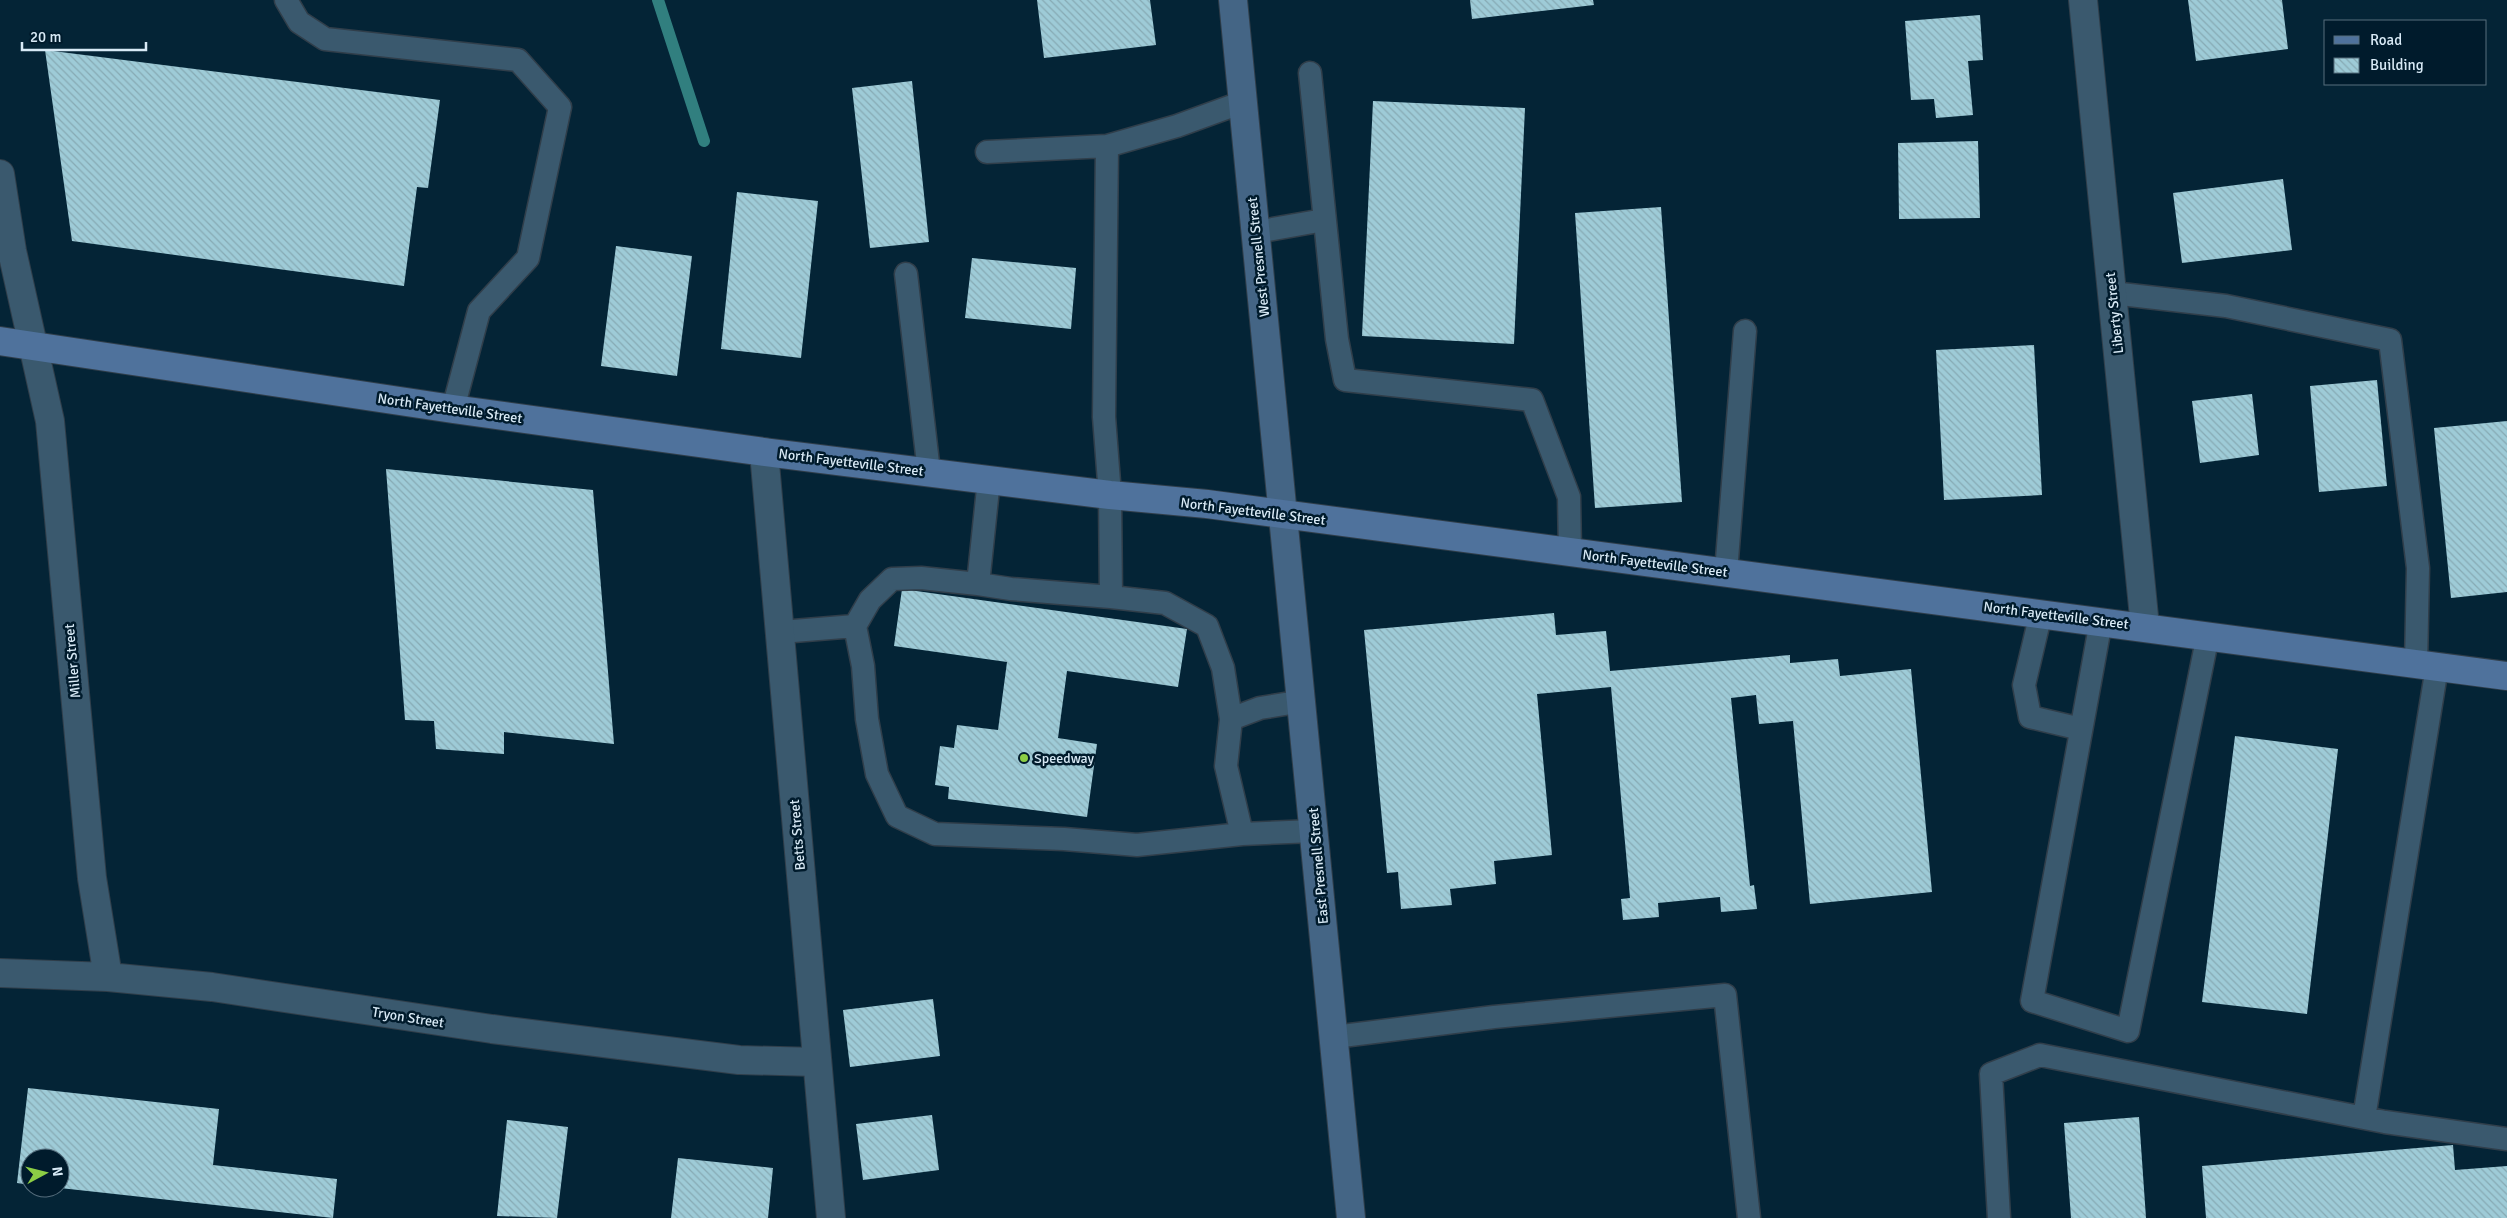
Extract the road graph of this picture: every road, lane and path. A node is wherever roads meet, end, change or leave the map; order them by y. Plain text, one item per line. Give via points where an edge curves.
1 (286, 0) edge
2 (1233, 0) edge
3 (2083, 0) edge
4 (1310, 73) dead end
5 (1242, 102) junction
6 (1107, 146) junction
7 (987, 152) dead end
8 (0, 174) edge
9 (1324, 220) junction
10 (1256, 232) junction
11 (906, 274) dead end
12 (2112, 294) junction
13 (1745, 331) dead end
14 (0, 341) edge
15 (33, 346) junction
16 (453, 409) junction
17 (764, 452) junction
18 (928, 472) junction
19 (989, 479) junction
20 (1110, 495) junction
21 (1282, 515) junction
22 (1570, 552) junction
23 (1726, 572) junction
24 (978, 584) junction
25 (1111, 597) junction
26 (2041, 613) junction
27 (2101, 621) junction
28 (855, 626) junction
29 (2145, 627) junction
30 (781, 632) junction
31 (2208, 635) junction
32 (2427, 666) junction
33 (2507, 676) edge
34 (1303, 701) junction
35 (1231, 719) junction
36 (2081, 729) junction
37 (1314, 830) junction
38 (1242, 834) junction
39 (0, 973) edge
40 (108, 977) junction
41 (1334, 1038) junction
42 (816, 1062) junction
43 (2364, 1118) junction
44 (2507, 1139) edge
45 (831, 1218) edge
46 (1351, 1218) edge
47 (1749, 1218) edge
48 (1999, 1218) edge

1 - 16 lane via 299,22 325,39 518,60 560,107 528,258 478,311
2 - 5 main road, West Presnell Street
3 - 12 street, Liberty Street
4 - 9 lane
5 - 6 lane via 1178,126
5 - 10 main road, West Presnell Street
6 - 7 lane
6 - 20 lane via 1104,417
8 - 15 street, Miller Street via 12,251
9 - 10 lane
9 - 22 lane via 1337,339 1345,380 1532,400 1569,497
10 - 21 main road, West Presnell Street
11 - 18 lane
12 - 29 street, Liberty Street
12 - 32 lane via 2226,306 2390,340
13 - 23 lane
14 - 15 main road, North Fayetteville Street
15 - 16 main road, North Fayetteville Street
15 - 40 street, Miller Street via 50,421 92,878
16 - 17 main road, North Fayetteville Street
17 - 18 main road, North Fayetteville Street
17 - 30 street, Betts Street
18 - 19 main road, North Fayetteville Street
19 - 20 main road, North Fayetteville Street
19 - 24 lane
20 - 21 main road, North Fayetteville Street
20 - 25 lane
21 - 22 main road, North Fayetteville Street
21 - 34 main road, East Presnell Street
22 - 23 main road, North Fayetteville Street
23 - 26 main road, North Fayetteville Street
24 - 25 lane
24 - 28 lane via 921,578 892,579 870,600
25 - 35 lane via 1164,603 1207,626 1222,668
26 - 27 main road, North Fayetteville Street
26 - 36 lane via 2024,684 2030,717
27 - 29 main road, North Fayetteville Street
27 - 36 lane
28 - 30 lane
28 - 38 lane via 863,666 866,719 877,774 897,816 935,834 1064,839 1138,846
29 - 31 main road, North Fayetteville Street
30 - 42 street, Betts Street
31 - 32 main road, North Fayetteville Street
31 - 36 lane via 2128,1030 2032,1001
32 - 33 main road, North Fayetteville Street
32 - 43 lane
34 - 35 lane via 1260,708
34 - 37 main road, East Presnell Street
35 - 38 lane via 1226,766
37 - 38 lane
37 - 41 main road, East Presnell Street
39 - 40 street, Tryon Street
40 - 42 street, Tryon Street via 212,987 492,1029 738,1060
41 - 46 main road, East Presnell Street
41 - 47 lane via 1494,1017 1725,995
42 - 45 street, Betts Street
43 - 44 lane
43 - 48 lane via 2040,1055 1990,1074

